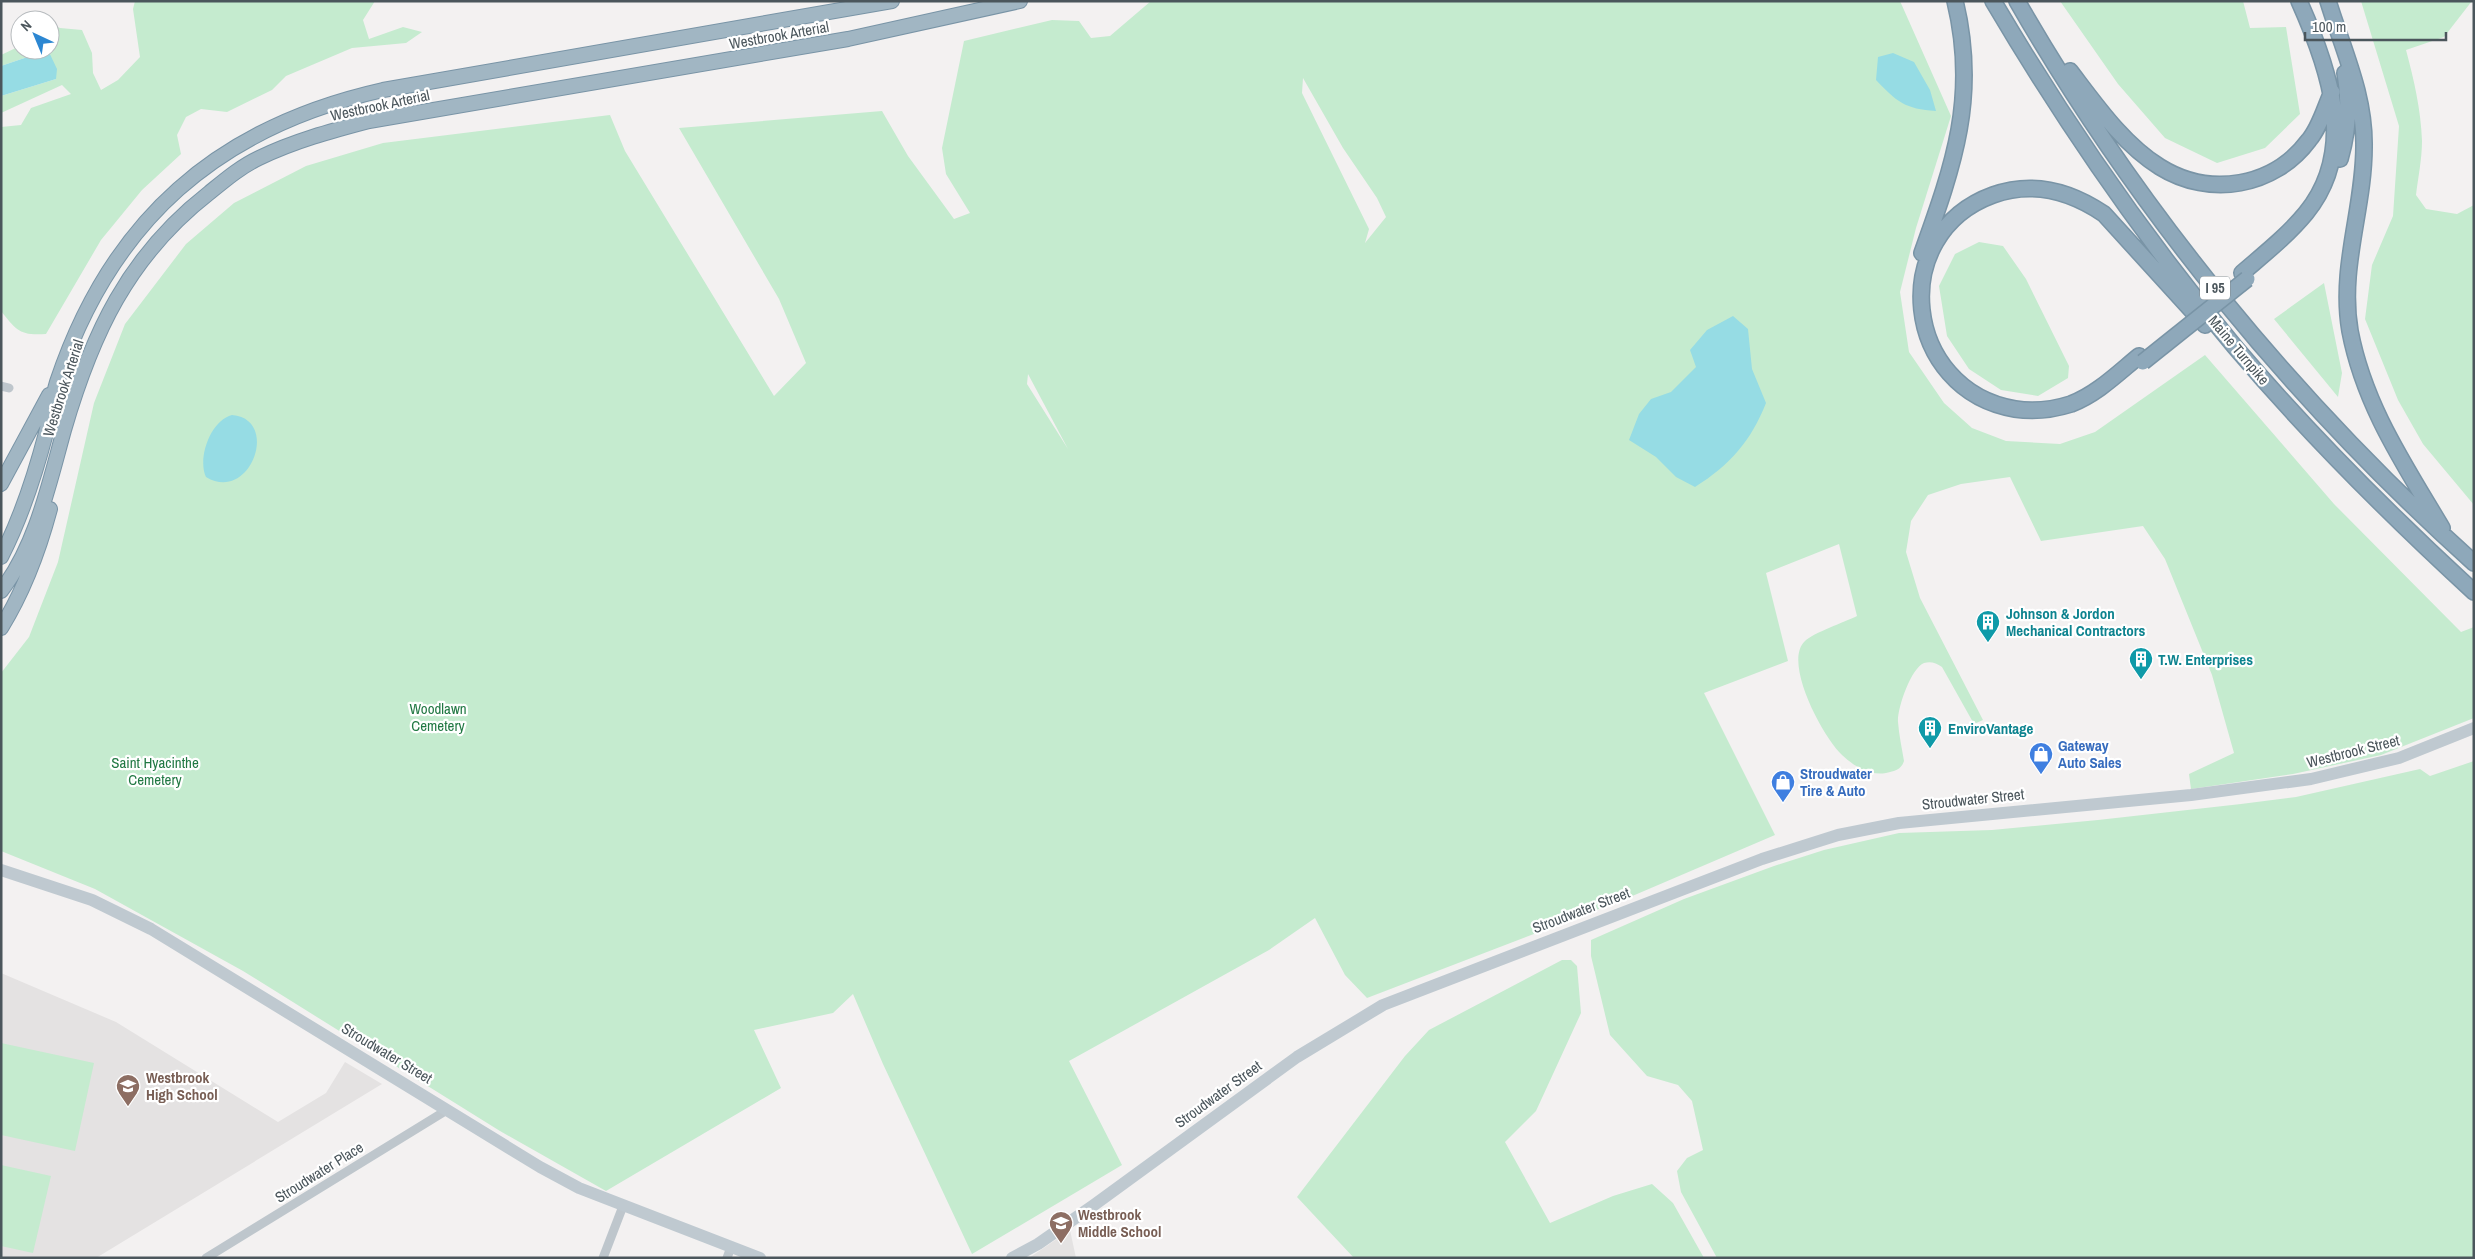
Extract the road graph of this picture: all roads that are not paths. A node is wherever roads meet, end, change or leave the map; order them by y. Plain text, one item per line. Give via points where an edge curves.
1 (892, 1) edge
2 (1020, 1) edge
3 (1955, 1) edge
4 (1993, 1) edge
5 (2018, 1) edge
6 (2022, 1) edge
7 (2299, 1) edge
8 (2328, 1) edge
9 (2340, 39) junction
10 (2332, 92) junction
11 (2244, 276) junction
12 (2236, 348) junction
13 (2141, 359) junction
14 (56, 384) junction
15 (55, 468) junction
16 (1, 484) edge
17 (2452, 544) junction
18 (1, 557) edge
19 (2474, 564) edge
20 (1, 591) edge
21 (2474, 592) edge
22 (1, 628) edge
23 (2474, 728) edge
24 (2236, 790) joint
25 (1, 870) edge
26 (447, 1110) junction
27 (623, 1206) junction
28 (729, 1253) edge
29 (206, 1258) edge
30 (602, 1258) edge
31 (760, 1258) edge
32 (1012, 1258) edge

1 - 14 highway, Westbrook Arterial via 383,90 306,111 274,125 206,166 163,204 132,238 94,294
2 - 15 highway, Westbrook Arterial via 848,40 369,121 306,138 258,158 190,208 130,276 86,360
3 - 13 highway via 1964,58 1964,104 1957,148 1915,278 1914,312 1923,345 1941,375 1966,398 1991,411 2019,417 2053,416 2085,406 2104,394
4 - 12 highway, Maine Turnpike / I 95 via 2088,153 2155,246
5 - 17 highway, Maine Turnpike / I 95 via 2098,130 2216,289 2346,439
6 - 10 highway via 2088,95 2125,137 2160,167 2190,182 2236,184 2258,179 2278,169 2311,139
7 - 10 highway
8 - 9 highway
9 - 11 highway via 2348,104 2344,141 2329,191 2311,220 2280,252
9 - 17 highway via 2354,76 2364,127 2363,172 2347,284 2350,329 2368,395 2387,436
10 - 11 highway via 2333,149 2319,192 2293,229
11 - 13 highway
12 - 13 highway via 2221,343 2104,214 2064,192 2018,189 1985,198 1957,216 1936,243 1926,264 1921,286 1925,331 1946,370 1982,399 2026,410 2060,407 2091,394
12 - 21 highway, Maine Turnpike / I 95 via 2338,461
14 - 16 highway
14 - 18 highway, Westbrook Arterial via 36,469
15 - 20 highway, Westbrook Arterial via 31,539
15 - 22 highway via 50,509 37,552
17 - 19 highway, Maine Turnpike / I 95
23 - 24 main road, Westbrook Street via 2380,764 2311,779
24 - 32 main road, Stroudwater Street via 1936,819 1846,833 1762,859 1480,966 1383,1005 1324,1039 1094,1205
25 - 26 main road, Stroudwater Street via 92,900 150,929
26 - 27 main road, Stroudwater Street via 559,1178
26 - 29 street, Stroudwater Place
27 - 28 main road, Stroudwater Street
27 - 30 street
28 - 31 main road, Stroudwater Street

